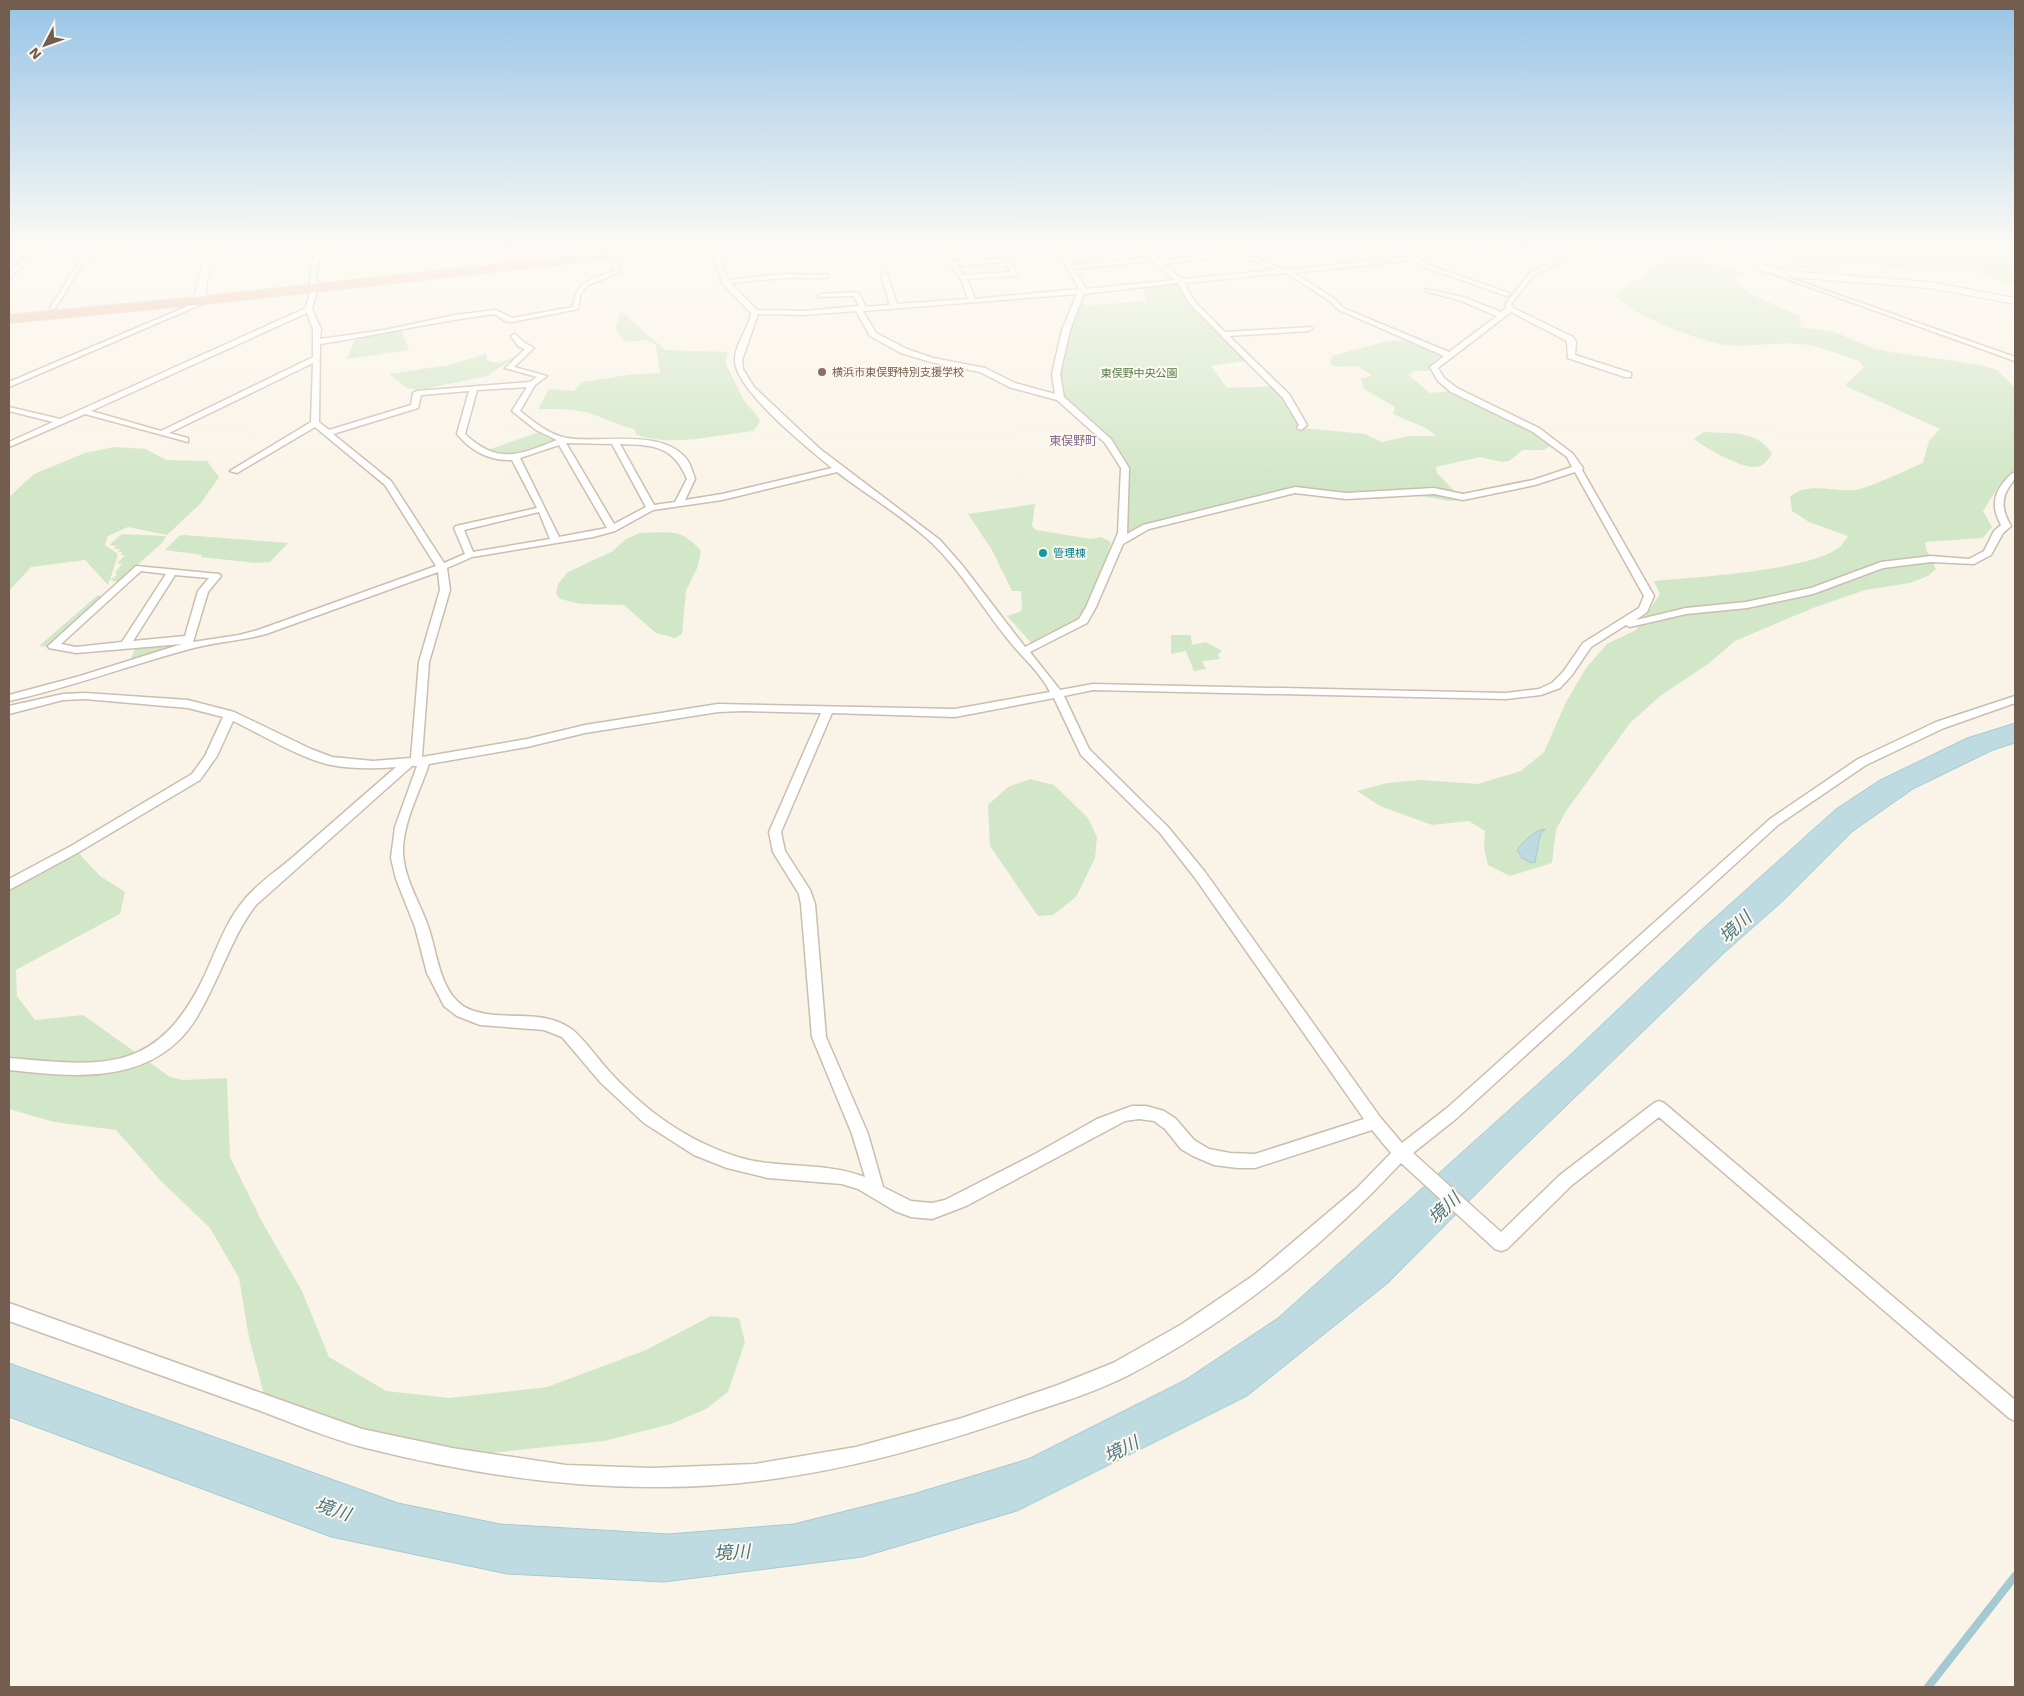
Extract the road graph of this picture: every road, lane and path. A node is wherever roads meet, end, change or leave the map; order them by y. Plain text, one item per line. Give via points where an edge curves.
1 (143, 325) edge
2 (273, 325) edge
3 (315, 325) edge
4 (419, 325) edge
5 (752, 325) edge
6 (869, 325) edge
7 (1068, 325) edge
8 (1216, 325) edge
9 (1379, 325) edge
10 (1488, 325) edge
11 (1537, 325) edge
12 (1918, 325) edge
13 (1308, 329) dead end
14 (1225, 334) junction
15 (516, 336) dead end
16 (316, 342) junction
17 (1449, 355) junction
18 (314, 358) junction
19 (2015, 360) edge
20 (1628, 375) dead end
21 (532, 384) junction
22 (9, 385) edge
23 (474, 388) junction
24 (1060, 398) junction
25 (9, 409) edge
26 (84, 411) junction
27 (59, 422) junction
28 (314, 423) junction
29 (1301, 428) dead end
30 (163, 433) junction
31 (328, 433) junction
32 (185, 440) dead end
33 (563, 441) junction
34 (614, 441) junction
35 (9, 446) edge
36 (516, 459) junction
37 (1579, 468) junction
38 (837, 469) junction
39 (234, 471) dead end
40 (2015, 475) edge
41 (678, 505) junction
42 (651, 508) junction
43 (542, 509) junction
44 (612, 529) junction
45 (556, 540) junction
46 (1120, 542) junction
47 (470, 555) junction
48 (442, 567) junction
49 (172, 571) junction
50 (1610, 630) junction
51 (188, 642) junction
52 (126, 644) junction
53 (1023, 652) junction
54 (1056, 692) junction
55 (9, 698) edge
56 (2015, 699) edge
57 (828, 709) junction
58 (9, 710) edge
59 (230, 715) junction
60 (416, 762) junction
61 (9, 884) edge
62 (9, 1064) edge
63 (1375, 1122) junction
64 (1405, 1156) junction
65 (877, 1192) junction
66 (9, 1312) edge
67 (2015, 1412) edge

1 - 22 street
2 - 26 street
3 - 16 street
4 - 16 street
5 - 38 street via 739,350 738,363 743,378 764,402
6 - 24 street via 874,334 904,351 982,370 1020,387
7 - 24 street via 1056,369
8 - 14 street
9 - 17 street
10 - 17 street
11 - 20 street via 1570,339 1571,356
12 - 19 street
13 - 14 street
14 - 29 street via 1286,396 1303,425
15 - 21 street via 522,345 530,348 509,368 543,376
16 - 18 street
17 - 37 street via 1434,367 1446,384 1536,430 1570,456
18 - 28 street
18 - 30 street
21 - 23 street
21 - 33 street via 516,411
23 - 31 street via 417,393 415,406
23 - 36 street via 461,434 474,448
24 - 46 street via 1108,441 1125,468 1125,514
25 - 27 street
26 - 27 street
26 - 30 street
27 - 35 street
28 - 31 street
28 - 39 street
30 - 32 street
31 - 48 street via 388,482
33 - 34 street
33 - 36 street
33 - 44 street
34 - 41 street via 642,442 661,447 686,463 691,483
34 - 42 street
36 - 43 street
37 - 46 street via 1535,482 1463,497 1434,491 1346,496 1295,490 1146,527
37 - 50 street via 1649,596 1643,610
38 - 41 street
38 - 53 street via 925,531 966,577
40 - 50 street via 1998,500 1998,512 2006,526 1988,553 1974,562 1924,559 1881,565 1813,592 1747,605 1686,611
41 - 42 street
42 - 44 street
43 - 45 street
43 - 47 street via 459,528
44 - 45 street
45 - 47 street
46 - 53 street via 1083,621
47 - 48 street
48 - 51 street via 262,632 240,638
48 - 60 street via 445,590 424,662
49 - 51 street via 216,576 203,590
49 - 52 street
49 - 52 street via 139,568 53,646 76,650
50 - 54 street via 1579,653 1558,685 1544,692 1496,696 1093,687
51 - 52 street
51 - 55 street via 84,678
53 - 54 street
54 - 57 street via 955,714
54 - 63 street via 1085,752 1164,830
56 - 64 street via 1940,725 1862,762 1774,822
57 - 60 street via 718,708 585,729 527,743
57 - 65 street via 775,832 775,841 808,904 818,1031 838,1087 860,1134
58 - 59 street via 63,697 86,696 188,704
59 - 60 street via 331,761 373,765
59 - 61 street via 207,766 196,777 100,835
60 - 62 street via 251,901 232,928 199,1003 175,1034 154,1052 128,1064 104,1069
60 - 65 street via 396,854 422,926 433,969 452,1005 467,1015 487,1020 558,1027 615,1089 644,1114 706,1153 754,1169 853,1180
63 - 64 street
63 - 65 street via 1255,1161 1238,1162 1221,1160 1190,1146 1164,1118 1141,1111 1112,1119 966,1198 934,1211 902,1207
64 - 66 street via 1260,1281 1188,1330 1119,1370 962,1427 856,1456 755,1473 652,1478 566,1474 452,1457 362,1438
64 - 67 street via 1501,1243 1566,1180 1659,1108

